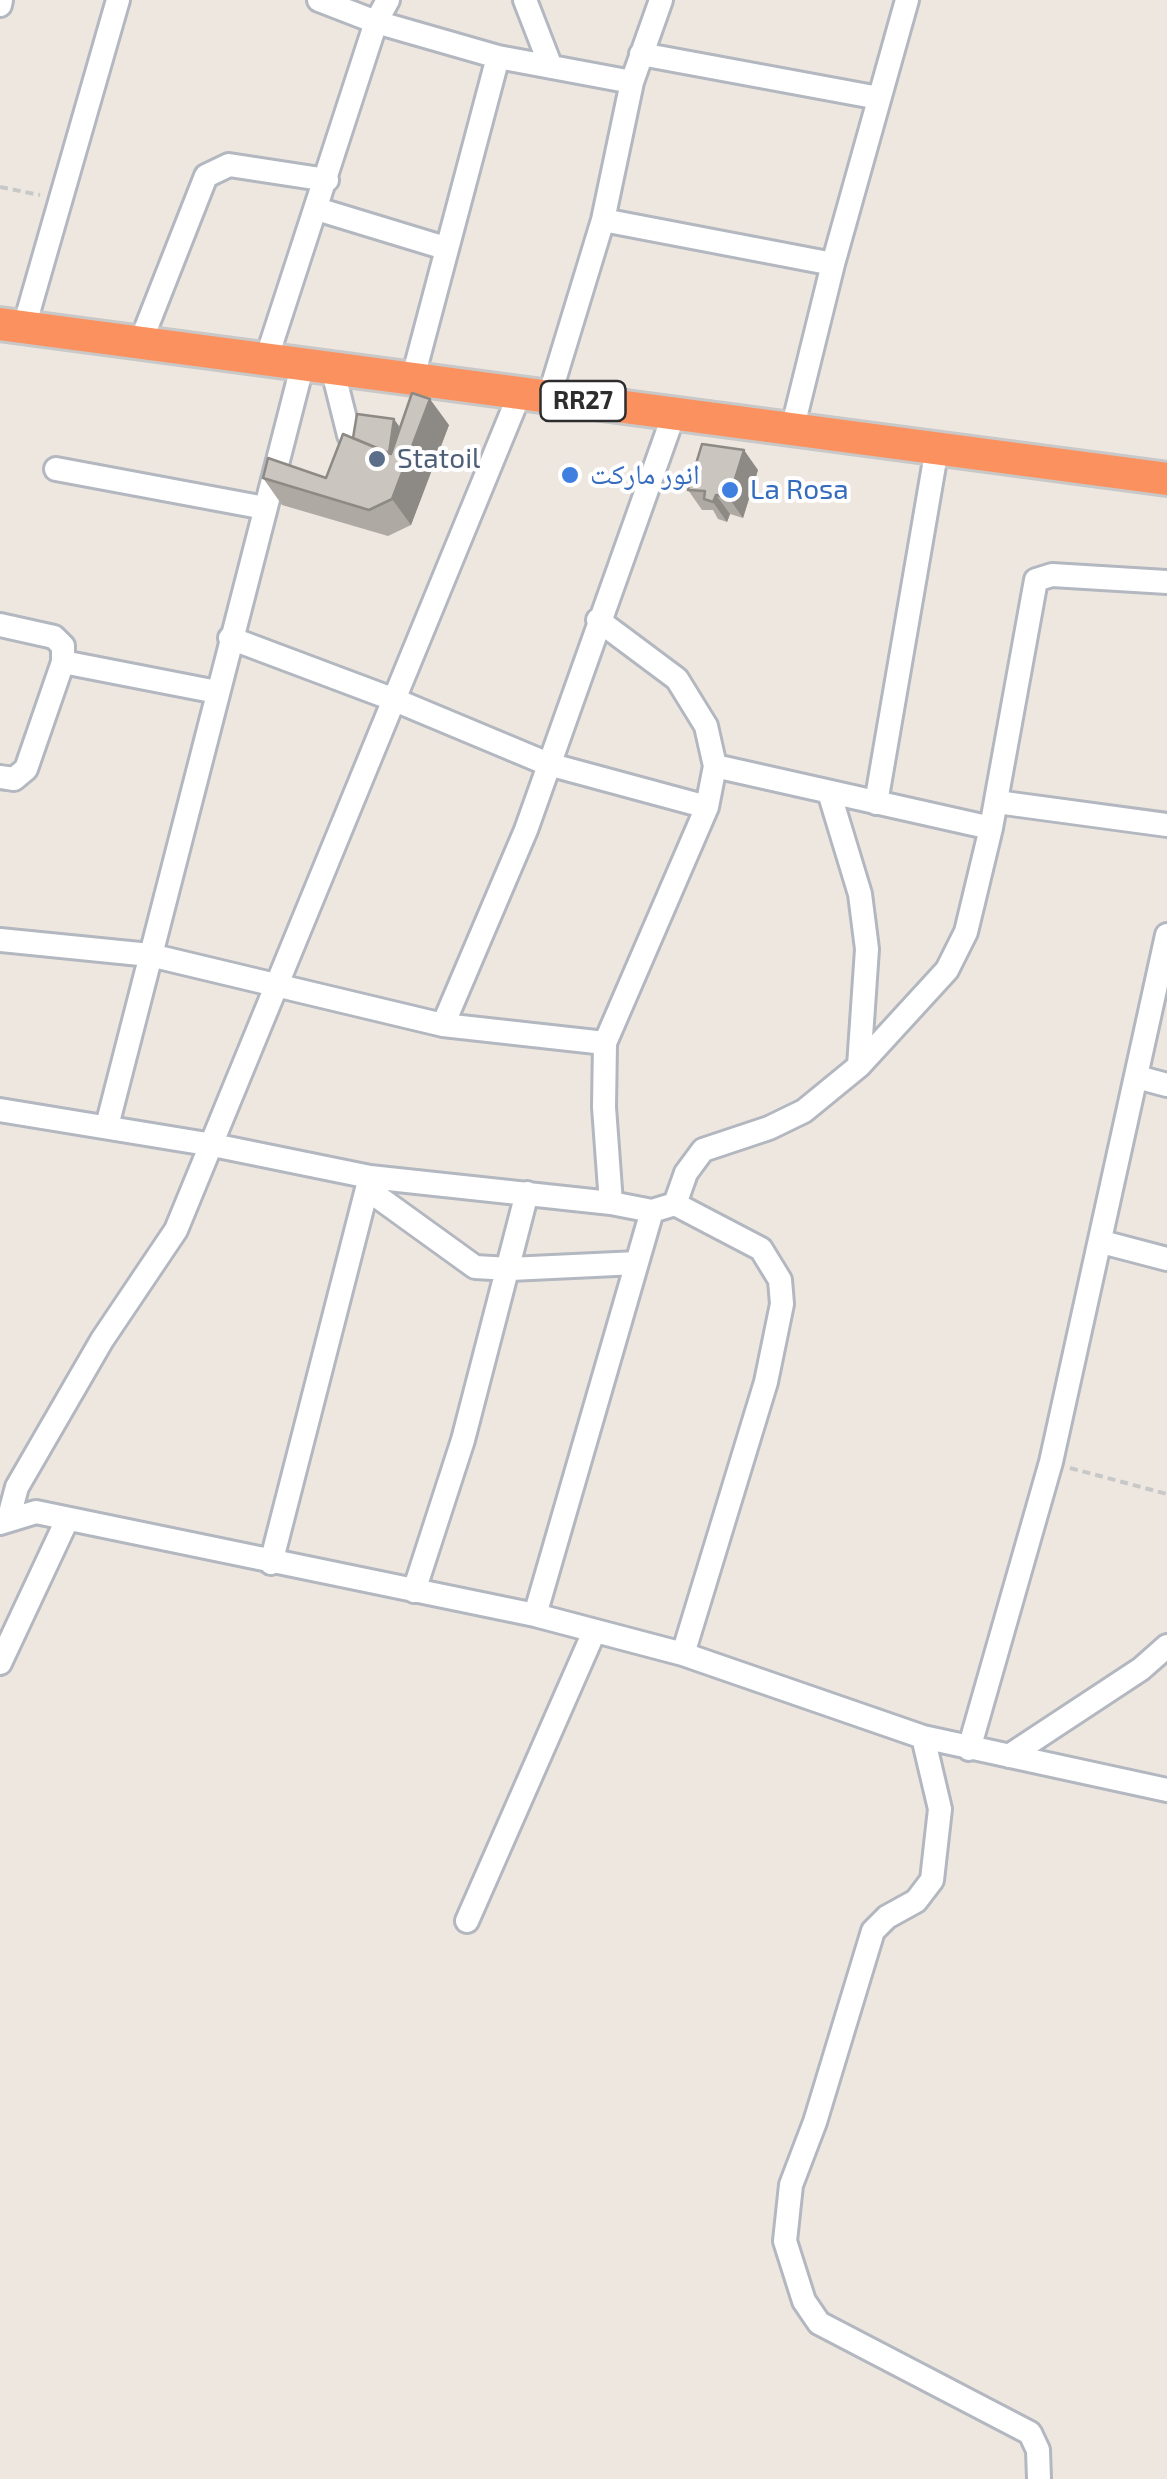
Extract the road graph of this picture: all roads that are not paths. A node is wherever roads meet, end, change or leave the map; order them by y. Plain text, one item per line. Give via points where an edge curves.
1 (118, 0) edge
2 (319, 0) edge
3 (388, 0) edge
4 (524, 0) edge
5 (661, 0) edge
6 (907, 0) edge
7 (376, 22) junction
8 (642, 54) junction
9 (498, 57) junction
10 (551, 67) junction
11 (632, 82) junction
12 (880, 98) junction
13 (327, 180) junction
14 (317, 209) junction
15 (602, 220) junction
16 (445, 248) junction
17 (833, 264) junction
18 (12, 326) edge
19 (141, 341) junction
20 (265, 363) junction
21 (317, 370) junction
22 (426, 389) junction
23 (534, 395) junction
24 (675, 411) junction
25 (794, 426) junction
26 (359, 438) edge
27 (937, 448) junction
28 (56, 469) dead end
29 (1167, 478) edge
30 (265, 508) junction
31 (1167, 582) edge
32 (598, 620) junction
33 (0, 625) edge
34 (230, 638) junction
35 (63, 662) junction
36 (216, 692) junction
37 (395, 700) junction
38 (548, 764) junction
39 (715, 766) junction
40 (0, 777) edge
41 (829, 792) junction
42 (876, 802) junction
43 (997, 802) junction
44 (707, 808) junction
45 (1167, 825) edge
46 (991, 828) junction
47 (1167, 935) edge
48 (0, 940) edge
49 (150, 954) junction
50 (277, 987) junction
51 (442, 1025) junction
52 (606, 1043) junction
53 (858, 1066) junction
54 (1137, 1077) junction
55 (1167, 1085) edge
56 (0, 1110) edge
57 (106, 1126) junction
58 (213, 1145) junction
59 (369, 1183) junction
60 (526, 1193) junction
61 (611, 1203) junction
62 (663, 1208) junction
63 (1102, 1242) junction
64 (1167, 1259) edge
65 (637, 1263) junction
66 (510, 1270) junction
67 (5, 1512) edge
68 (67, 1520) junction
69 (271, 1563) junction
70 (414, 1591) junction
71 (534, 1614) junction
72 (594, 1632) junction
73 (1167, 1646) edge
74 (684, 1654) junction
75 (0, 1663) edge
76 (923, 1736) junction
77 (970, 1748) junction
78 (1009, 1756) junction
79 (1167, 1790) edge
80 (467, 1920) dead end
81 (1039, 2479) edge

1 - 18 street via 61,199
2 - 7 street
3 - 7 street
4 - 10 street
5 - 8 street
6 - 12 street
7 - 9 street
7 - 13 street
8 - 11 street
8 - 12 street
9 - 10 street
9 - 16 street
10 - 11 street
11 - 15 street
12 - 17 street
13 - 14 street
13 - 19 street via 228,165 206,176
14 - 16 street
14 - 20 street
15 - 17 street
15 - 23 street
16 - 22 street
17 - 25 street
18 - 19 highway, RR27
19 - 20 highway, RR27
20 - 21 highway, RR27
21 - 22 highway, RR27
21 - 26 street via 348,435
21 - 30 street
22 - 23 highway, RR27
23 - 24 highway, RR27
23 - 37 street
24 - 25 highway, RR27
24 - 32 street
25 - 27 highway, RR27
27 - 29 highway, RR27
27 - 42 street
28 - 30 street
30 - 34 street
31 - 43 street via 1052,574 1036,580
32 - 38 street
32 - 39 street via 677,679 706,726
33 - 35 street via 54,637 63,646
34 - 36 street
34 - 37 street
35 - 36 street
35 - 40 street via 26,770 14,779
36 - 49 street
37 - 38 street
37 - 50 street
38 - 44 street
38 - 51 street
39 - 41 street
39 - 44 street
41 - 42 street
41 - 53 street via 856,875 867,949
42 - 46 street
43 - 45 street
43 - 46 street
44 - 52 street
46 - 53 street via 955,956
47 - 54 street
48 - 49 street
49 - 50 street
49 - 57 street
50 - 51 street
50 - 58 street
51 - 52 street
52 - 61 street
53 - 62 street via 804,1111 703,1150
54 - 55 street
54 - 63 street
56 - 57 street
57 - 58 street
58 - 59 street
58 - 67 street via 176,1230 102,1340
59 - 60 street
59 - 66 street via 466,1263
59 - 69 street
60 - 61 street
60 - 66 street
61 - 62 street
62 - 65 street
62 - 74 street via 761,1249 780,1280 782,1304 766,1382
63 - 64 street
63 - 77 street via 1051,1462
65 - 66 street
65 - 71 street
66 - 70 street
67 - 68 street
68 - 69 street
68 - 75 street
69 - 70 street
70 - 71 street
71 - 72 street
72 - 74 street
72 - 80 street
73 - 78 street
74 - 76 street
76 - 77 street
76 - 81 street via 940,1808 932,1880 916,1901 873,1931 791,2185 785,2241 804,2301 819,2323 1030,2433
77 - 78 street
78 - 79 street

